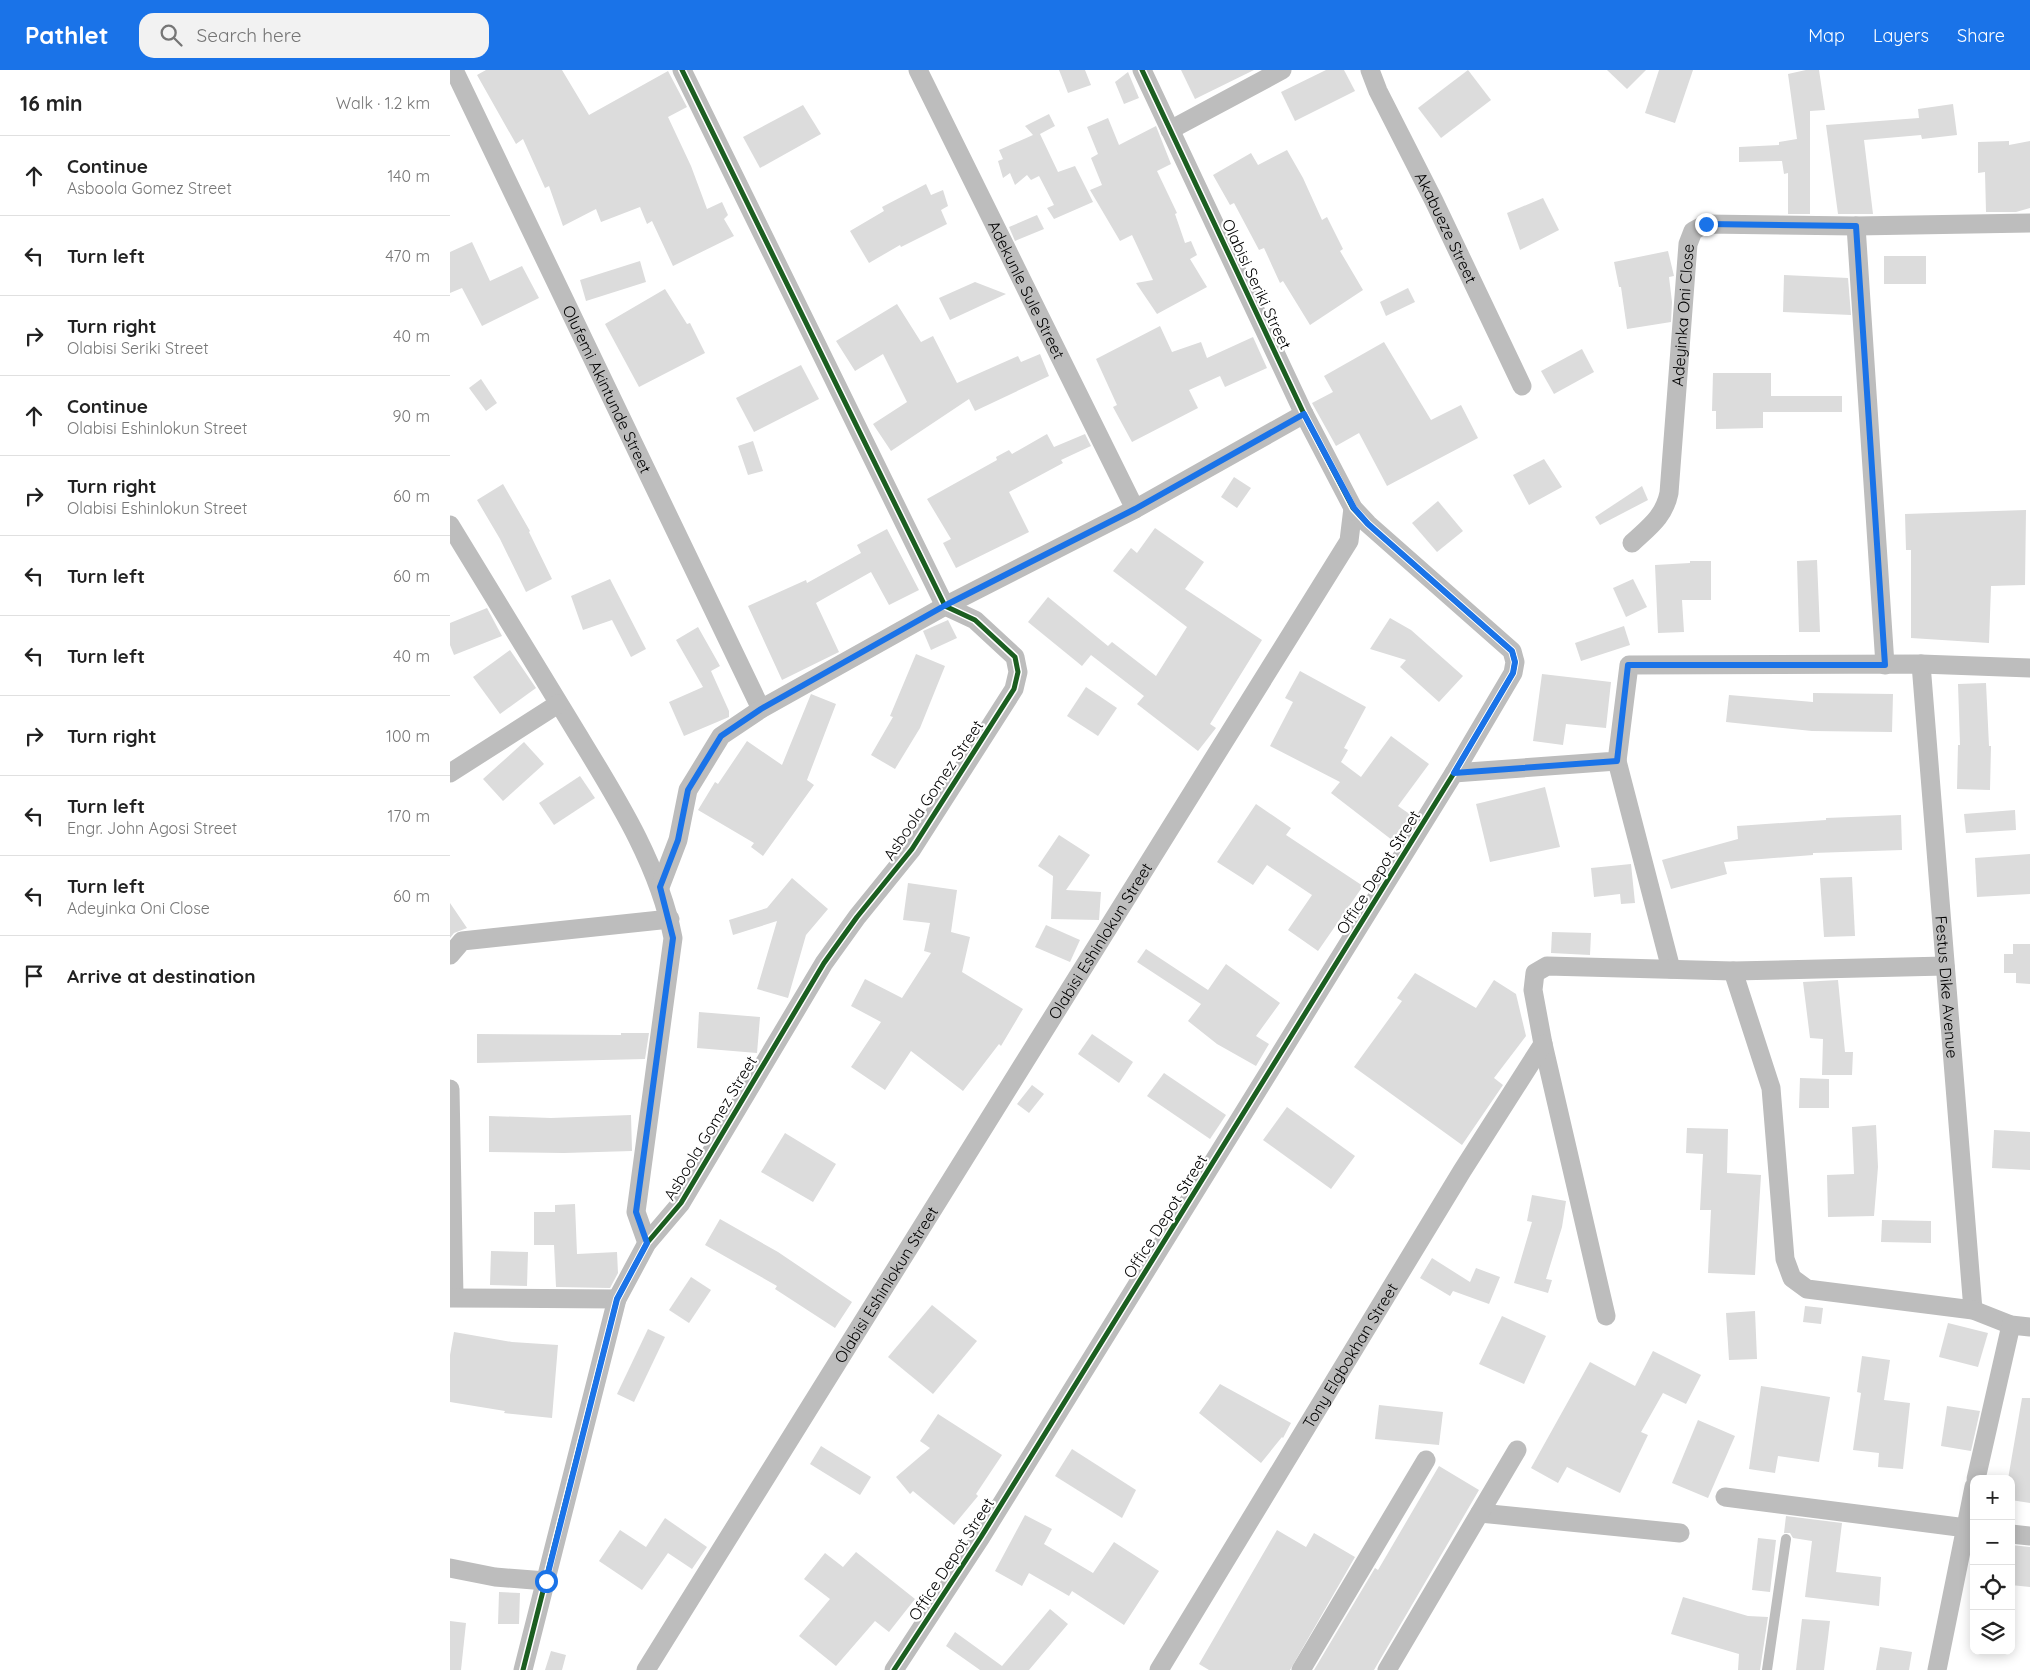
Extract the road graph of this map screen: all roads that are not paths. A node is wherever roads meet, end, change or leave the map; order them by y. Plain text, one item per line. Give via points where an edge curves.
1 (454, 70) edge
2 (682, 70) edge
3 (918, 70) edge
4 (1142, 70) edge
5 (1282, 70) edge
6 (1370, 70) edge
7 (1170, 130) junction
8 (2030, 223) edge
9 (1856, 226) junction
10 (1522, 386) dead end
11 (1304, 414) junction
12 (1354, 508) junction
13 (1135, 509) junction
14 (450, 526) edge
15 (1632, 542) dead end
16 (944, 606) junction
17 (1921, 664) junction
18 (1885, 665) junction
19 (2030, 668) edge
20 (558, 704) junction
21 (761, 709) junction
22 (1617, 761) junction
23 (450, 773) edge
24 (1454, 773) junction
25 (660, 887) junction
26 (670, 919) junction
27 (450, 955) edge
28 (1945, 966) junction
29 (1671, 969) junction
30 (1733, 971) junction
31 (1543, 1044) junction
32 (450, 1089) edge
33 (647, 1243) junction
34 (452, 1298) edge
35 (617, 1299) junction
36 (1973, 1310) junction
37 (1606, 1316) dead end
38 (2011, 1325) junction
39 (2030, 1327) edge
40 (1517, 1450) dead end
41 (1426, 1460) dead end
42 (1977, 1475) edge
43 (1725, 1497) dead end
44 (1480, 1513) junction
45 (1969, 1528) edge
46 (1680, 1533) dead end
47 (2015, 1534) edge
48 (2030, 1536) edge
49 (1786, 1539) dead end
50 (450, 1568) edge
51 (546, 1581) junction
52 (523, 1670) edge
53 (646, 1670) edge
54 (894, 1670) edge
55 (1158, 1670) edge
56 (1301, 1670) edge
57 (1387, 1670) edge
58 (1767, 1670) edge
59 (1936, 1670) edge

1 - 21 street, Olufemi Akintunde Street
2 - 16 street
3 - 13 street, Adekunle Sule Street
4 - 7 street, Olabisi Seriki Street
5 - 7 street
6 - 10 street, Akabueze Street
7 - 11 street, Olabisi Seriki Street
8 - 9 street, Adeyinka Oni Close
9 - 15 street, Adeyinka Oni Close via 1706,224 1693,231 1688,244 1670,493 1659,519
9 - 18 street
11 - 12 street, Olabisi Seriki Street
11 - 13 street
12 - 24 street via 1512,651 1513,673
12 - 53 street, Olabisi Eshinlokun Street via 1349,541
13 - 16 street
14 - 20 street
16 - 21 street
16 - 33 street, Asboola Gomez Street via 975,620 1015,657 1018,672 1014,689 912,849 824,963 681,1202
17 - 18 street
17 - 19 street
17 - 28 street, Festus Dike Avenue
18 - 22 street via 1628,665
20 - 23 street
20 - 25 street via 617,800
21 - 25 street via 721,736 688,790 678,840
22 - 24 street
22 - 29 street
24 - 54 street, Office Depot Street via 981,1536
25 - 26 street
26 - 27 street via 462,941
26 - 33 street via 673,938 636,1212
28 - 30 street
28 - 36 street, Festus Dike Avenue
29 - 30 street
29 - 31 street via 1547,966 1535,973 1533,990
30 - 36 street via 1771,1088 1786,1259 1792,1278 1807,1289
31 - 37 street
31 - 55 street, Tony Elgbokhan Street
32 - 34 street
33 - 35 street, Asboola Gomez Street
34 - 35 street
35 - 51 street, Asboola Gomez Street
36 - 38 street
38 - 39 street
38 - 42 street
40 - 44 street
41 - 56 street
43 - 45 street
44 - 46 street
44 - 57 street
45 - 59 street
47 - 48 street
49 - 58 lane
50 - 51 street via 495,1577
51 - 52 street, Asboola Gomez Street

